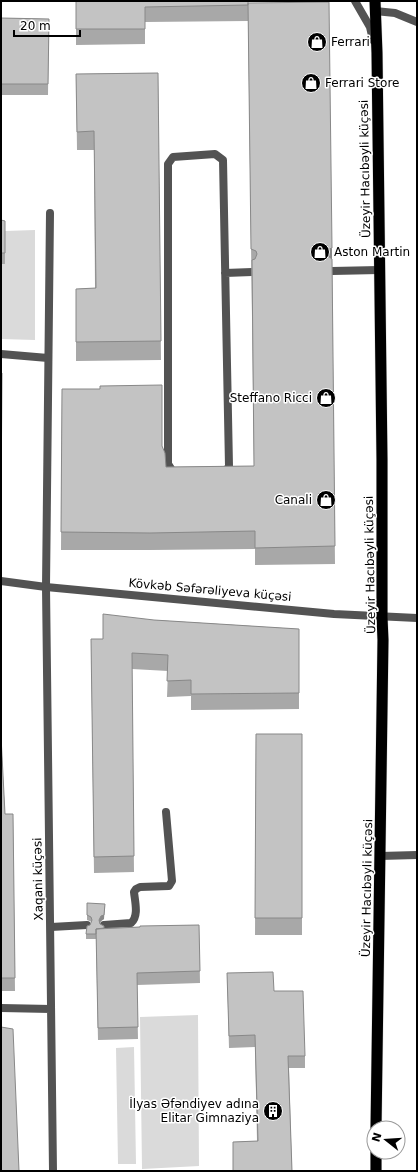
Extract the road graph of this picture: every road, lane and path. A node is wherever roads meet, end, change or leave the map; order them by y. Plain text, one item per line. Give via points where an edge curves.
1 (355, 1) edge
2 (375, 6) edge
3 (417, 22) edge
4 (377, 53) junction
5 (50, 213) dead end
6 (379, 270) junction
7 (332, 271) edge
8 (225, 272) junction
9 (252, 272) edge
10 (1, 354) edge
11 (48, 358) junction
12 (1, 581) edge
13 (46, 587) junction
14 (382, 617) junction
15 (417, 618) edge
16 (166, 812) dead end
17 (417, 855) edge
18 (380, 856) junction
19 (87, 925) edge
20 (104, 925) edge
21 (51, 926) junction
22 (1, 1008) edge
23 (51, 1009) junction
24 (376, 1120) edge
25 (376, 1160) edge
26 (53, 1171) edge
27 (376, 1171) edge

1 - 4 street via 370,27
2 - 3 street
2 - 4 highway, Üzeyir Hacıbəyli küçəsi
4 - 6 highway, Üzeyir Hacıbəyli küçəsi
5 - 11 street, Xaqani küçəsi
6 - 7 street
6 - 14 highway, Üzeyir Hacıbəyli küçəsi
8 - 8 street via 229,466 223,476 175,475 168,464 168,164 173,157 215,154 223,160
8 - 9 street
10 - 11 street
11 - 13 street, Xaqani küçəsi
12 - 13 street, Kövkəb Səfərəliyeva küçəsi
13 - 14 street, Kövkəb Səfərəliyeva küçəsi
13 - 21 street, Xaqani küçəsi
14 - 15 street, Kövkəb Səfərəliyeva küçəsi
14 - 18 highway, Üzeyir Hacıbəyli küçəsi
16 - 20 street via 171,884 136,889 134,920 131,923
17 - 18 street
18 - 24 highway, Üzeyir Hacıbəyli küçəsi
19 - 21 street
21 - 23 street, Xaqani küçəsi
22 - 23 street
23 - 26 street, Xaqani küçəsi
25 - 27 highway

